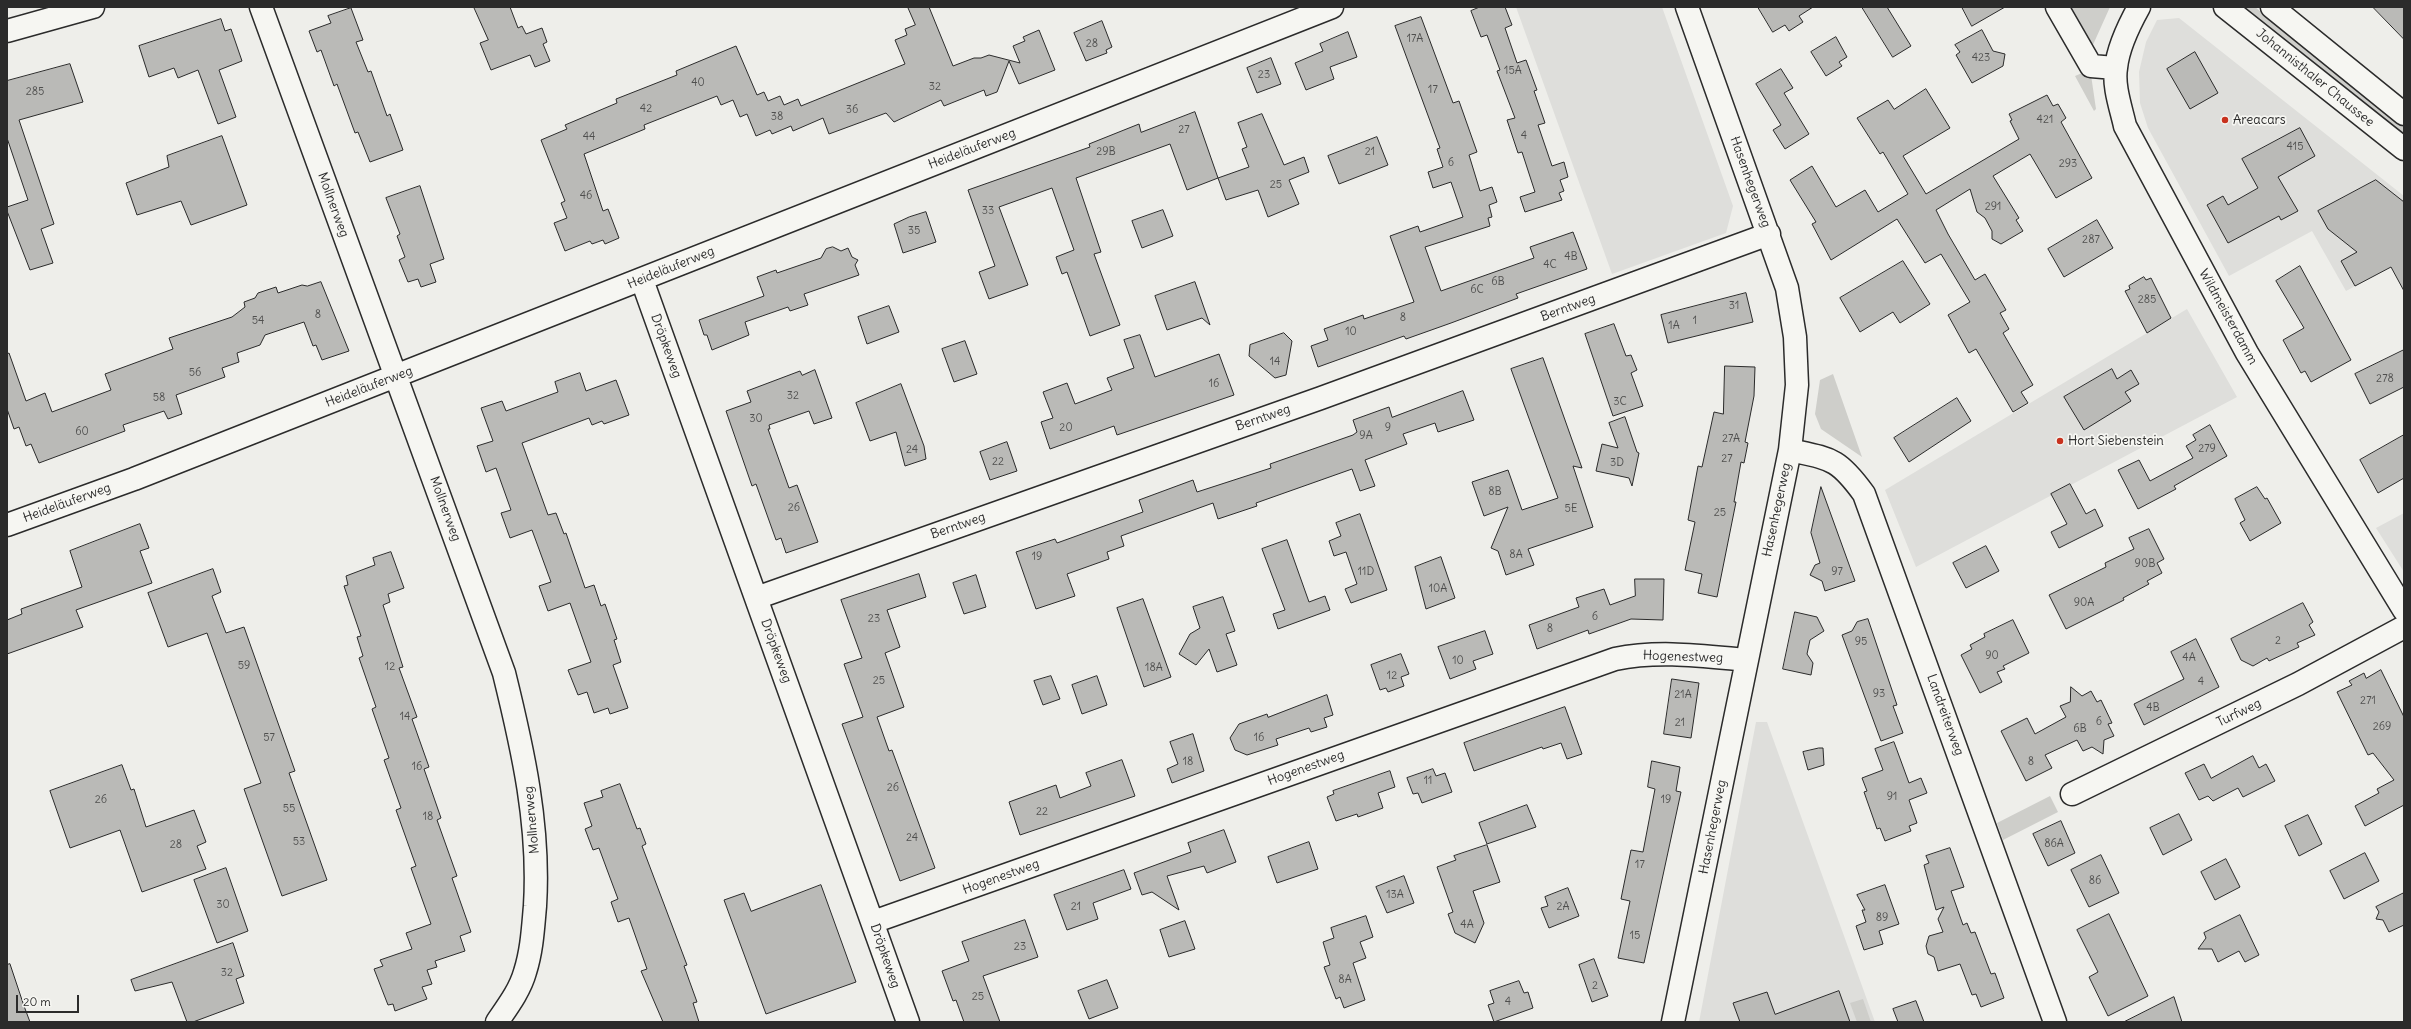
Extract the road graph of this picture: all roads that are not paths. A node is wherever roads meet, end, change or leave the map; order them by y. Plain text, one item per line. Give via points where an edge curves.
1 (93, 7) edge
2 (261, 7) edge
3 (1332, 7) edge
4 (1687, 7) edge
5 (2057, 7) edge
6 (2139, 7) edge
7 (2226, 7) edge
8 (2272, 7) edge
9 (7, 31) edge
10 (2116, 68) junction
11 (2404, 114) edge
12 (2404, 149) edge
13 (1769, 234) junction
14 (642, 280) junction
15 (396, 376) junction
16 (1790, 450) junction
17 (7, 525) edge
18 (756, 598) junction
19 (2404, 610) edge
20 (2399, 630) edge
21 (1747, 660) junction
22 (2072, 794) dead end
23 (873, 922) junction
24 (497, 1022) edge
25 (908, 1022) edge
26 (1673, 1022) edge
27 (2055, 1022) edge

1 - 9 street
2 - 15 street, Mollnerweg
3 - 14 street, Heideläuferweg
4 - 13 street, Hasenhegerweg
5 - 10 street via 2091,66
6 - 10 street, Wildmeisterdamm via 2129,26
7 - 12 street, Johannisthaler Chaussee
8 - 11 street
10 - 19 street, Wildmeisterdamm via 2119,102 2125,126 2149,172 2247,353
13 - 16 street, Hasenhegerweg via 1787,288 1795,337 1797,385
13 - 18 street, Berntweg via 1328,395
14 - 15 street, Heideläuferweg
14 - 18 street, Dröpkeweg
15 - 17 street, Heideläuferweg via 134,479
15 - 24 street, Mollnerweg via 504,673 522,746 533,807 536,884 532,941 525,973
16 - 21 street, Hasenhegerweg
16 - 27 street, Landreiterweg via 1830,458 1849,472 1864,494
18 - 23 street, Dröpkeweg
20 - 22 street, Turfweg via 2298,684
21 - 23 street, Hogenestweg via 1666,653 1640,654 1616,659
21 - 26 street, Hasenhegerweg
23 - 25 street, Dröpkeweg

